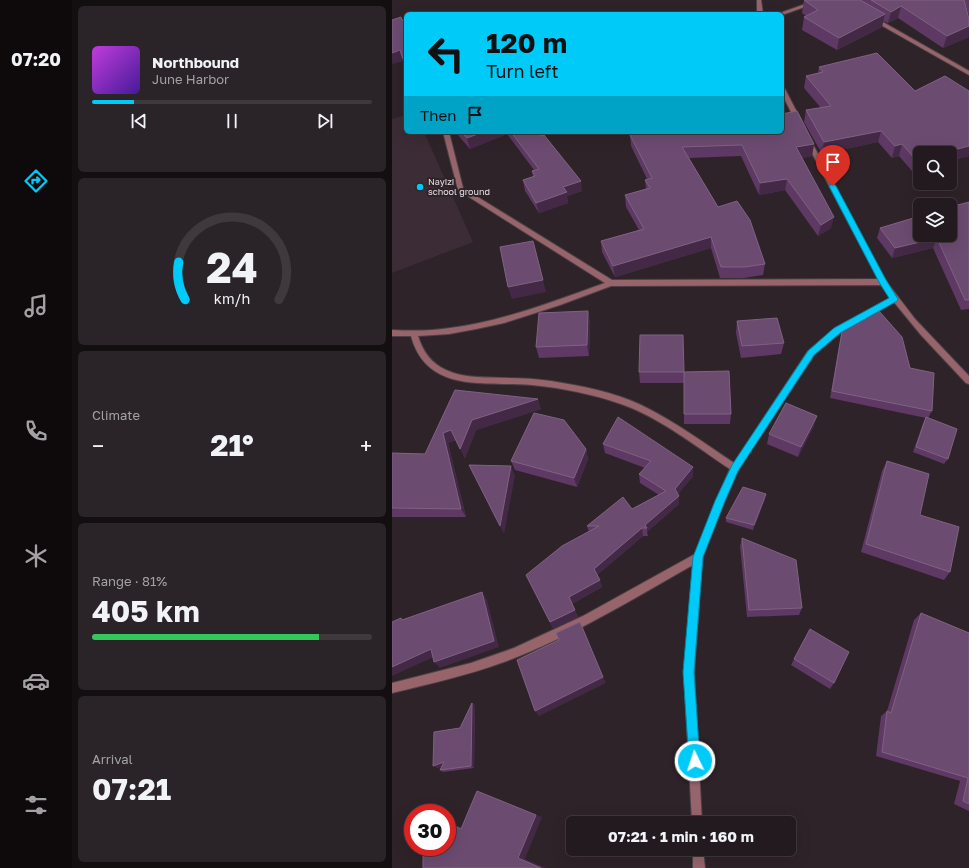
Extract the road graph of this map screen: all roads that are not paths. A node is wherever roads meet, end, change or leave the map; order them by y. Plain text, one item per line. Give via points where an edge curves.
1 (759, 0) edge
2 (822, 0) edge
3 (760, 12) edge
4 (784, 13) edge
5 (868, 15) edge
6 (969, 73) edge
7 (784, 93) edge
8 (800, 124) edge
9 (804, 131) edge
10 (446, 134) edge
11 (883, 282) junction
12 (611, 283) junction
13 (894, 299) junction
14 (392, 333) edge
15 (414, 335) junction
16 (969, 381) edge
17 (735, 468) junction
18 (698, 557) junction
19 (392, 688) edge
20 (697, 816) edge
21 (698, 856) edge
22 (698, 868) edge

1 - 3 street
2 - 4 street
5 - 6 street
7 - 8 street
9 - 11 street
10 - 12 street via 460,189
11 - 12 street
11 - 13 street
12 - 15 street via 497,323
13 - 16 street
13 - 17 street via 837,331 811,353
14 - 15 street
15 - 17 street via 419,353 434,368 459,378 532,382 624,401 661,419
17 - 18 street
18 - 19 street via 590,618 516,652 449,675
18 - 20 street via 689,672
21 - 22 street

